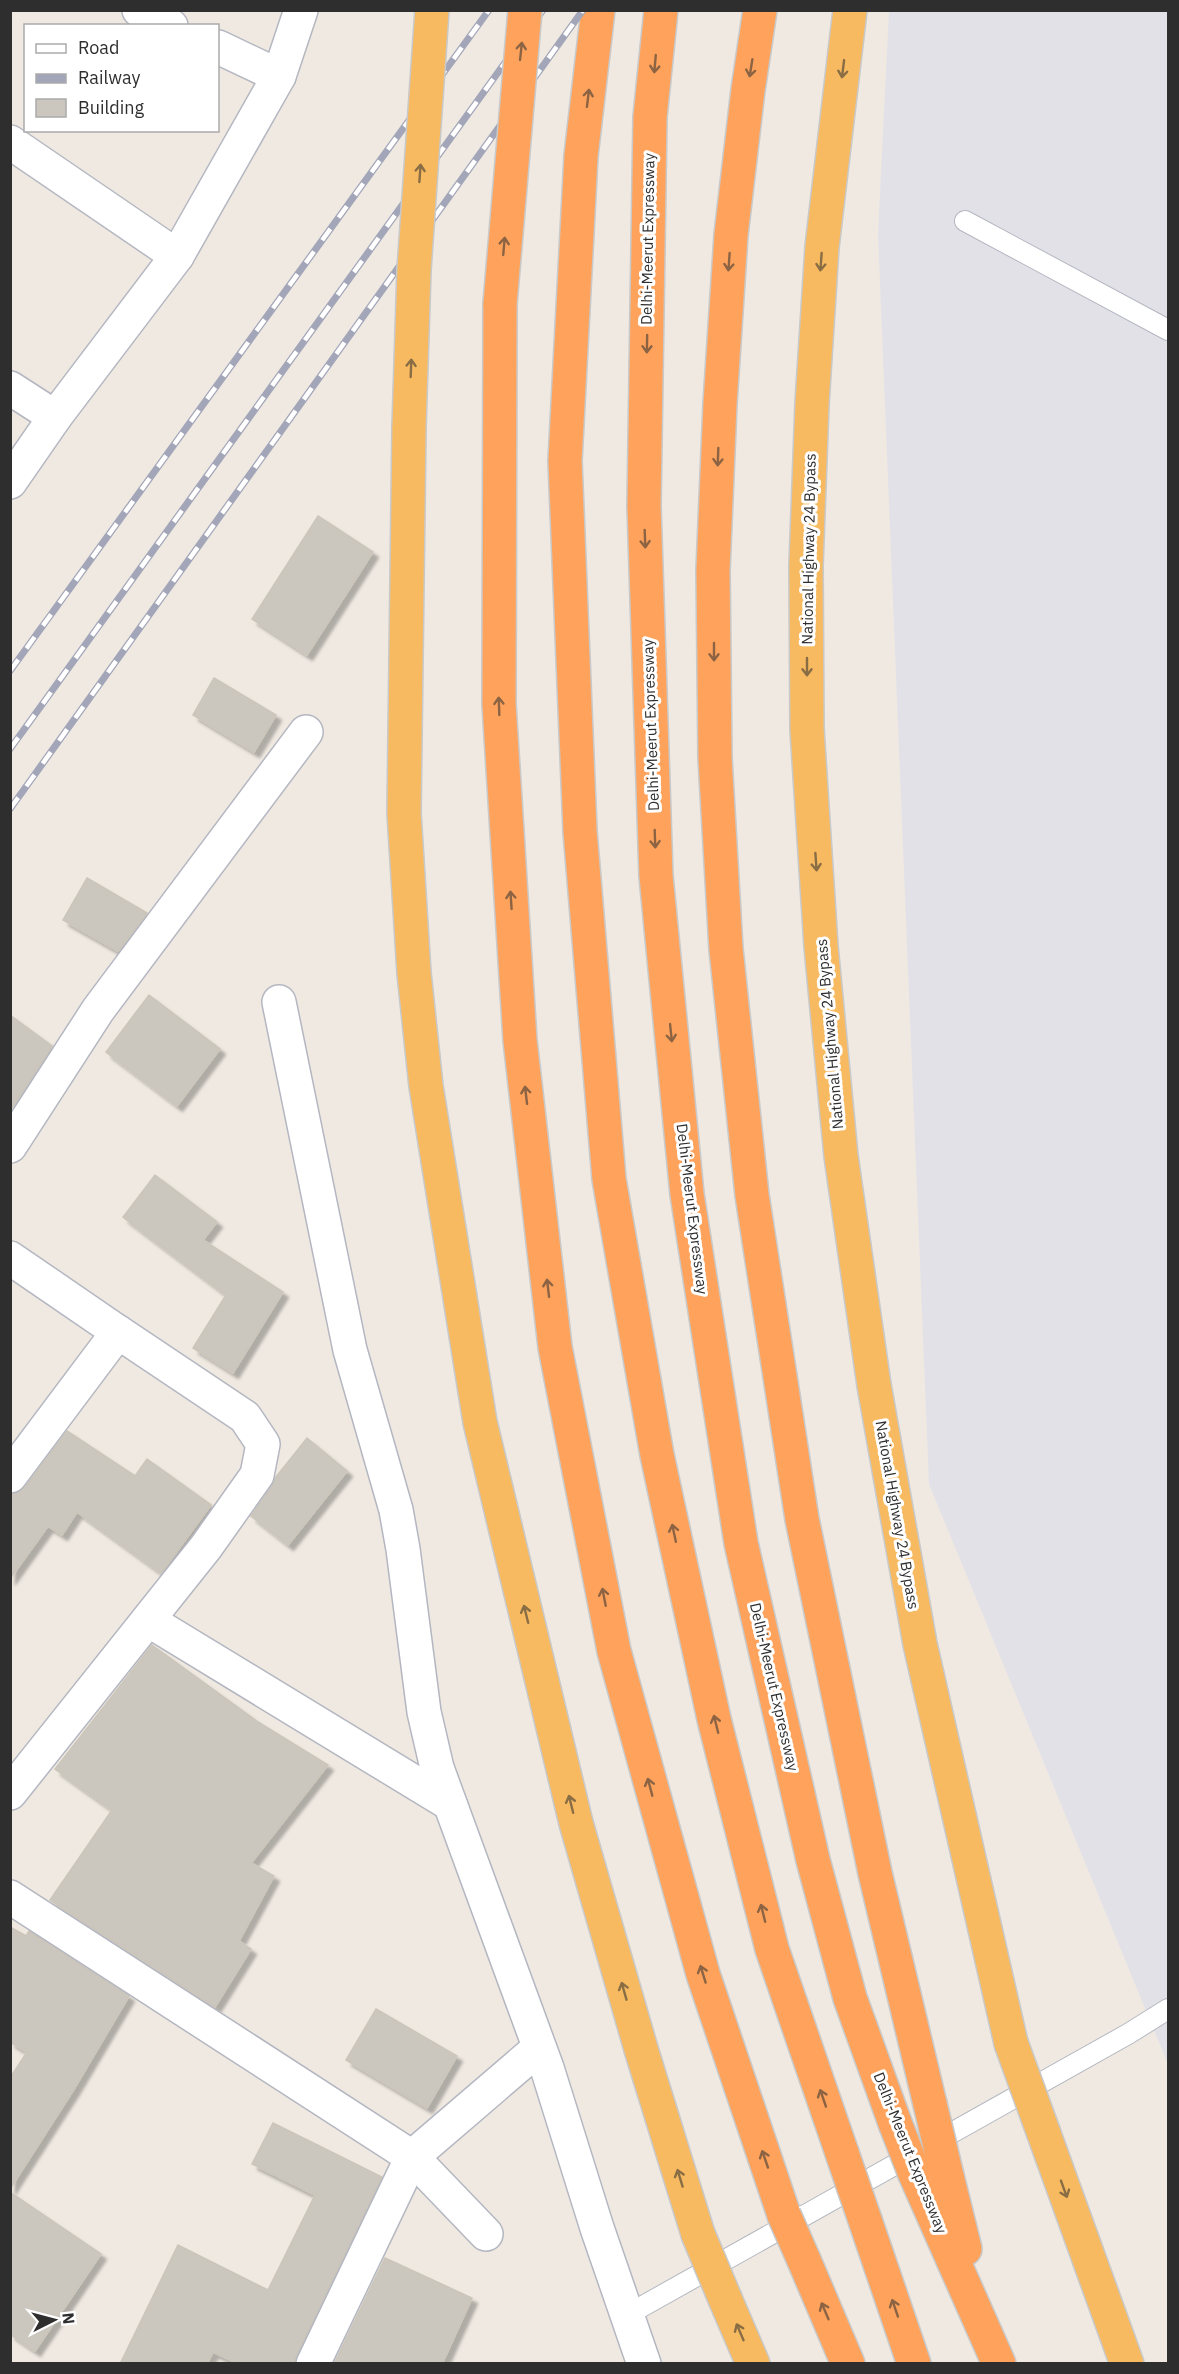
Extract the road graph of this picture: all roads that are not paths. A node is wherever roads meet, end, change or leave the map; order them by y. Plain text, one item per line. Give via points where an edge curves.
1 (139, 10) edge
2 (301, 10) edge
3 (432, 10) edge
4 (525, 10) edge
5 (598, 10) edge
6 (661, 10) edge
7 (760, 10) edge
8 (850, 10) edge
9 (167, 24) edge
10 (219, 47) edge
11 (279, 76) junction
12 (10, 142) edge
13 (965, 221) dead end
14 (177, 256) junction
15 (1168, 330) edge
16 (10, 388) edge
17 (55, 417) junction
18 (10, 482) edge
19 (306, 732) dead end
20 (279, 1002) dead end
21 (10, 1146) edge
22 (10, 1258) edge
23 (118, 1332) junction
24 (10, 1476) edge
25 (148, 1620) junction
26 (10, 1792) edge
27 (450, 1804) junction
28 (10, 1897) edge
29 (1168, 2008) edge
30 (539, 2048) junction
31 (412, 2157) junction
32 (486, 2234) dead end
33 (627, 2315) junction
34 (982, 2324) junction
35 (314, 2364) edge
36 (644, 2364) edge
37 (753, 2364) edge
38 (848, 2364) edge
39 (914, 2364) edge
40 (999, 2364) edge
41 (1127, 2364) edge

1 - 9 street
2 - 11 street
37 -> 3 highway, bridge via 698,2234 576,1823 482,1434 426,1086 404,813 414,270
38 -> 4 highway, bridge via 784,2215 703,1974 614,1651 555,1347 520,1040 499,704 500,304
39 -> 5 highway, bridge via 772,1949 714,1719 657,1455 609,1179 580,831 565,461 581,156
6 -> 34 highway, Delhi-Meerut Expressway, bridge via 650,117 644,506 656,876 687,1194 741,1543 813,1860 847,1987 895,2123
7 -> 34 highway, bridge via 731,235 713,570 715,758 726,949 752,1195 802,1519 875,1873
8 -> 41 highway, National Highway 24 Bypass, bridge via 822,247 807,555 807,729 821,946 841,1156 874,1385 920,1644 1011,2043
10 - 11 street
11 - 14 street
12 - 14 street
13 - 15 lane
14 - 17 street
16 - 17 street
17 - 18 street
19 - 21 street via 98,1010
20 - 27 street via 350,1350 396,1510 424,1712
22 - 23 street
23 - 24 street
23 - 25 street via 245,1417 263,1444 257,1475
25 - 26 street
25 - 27 street
27 - 30 street
28 - 31 street
29 - 33 lane
30 - 31 street
30 - 33 street
31 - 32 street
31 - 35 street
33 - 36 street
34 - 40 highway, Delhi-Meerut Expressway

